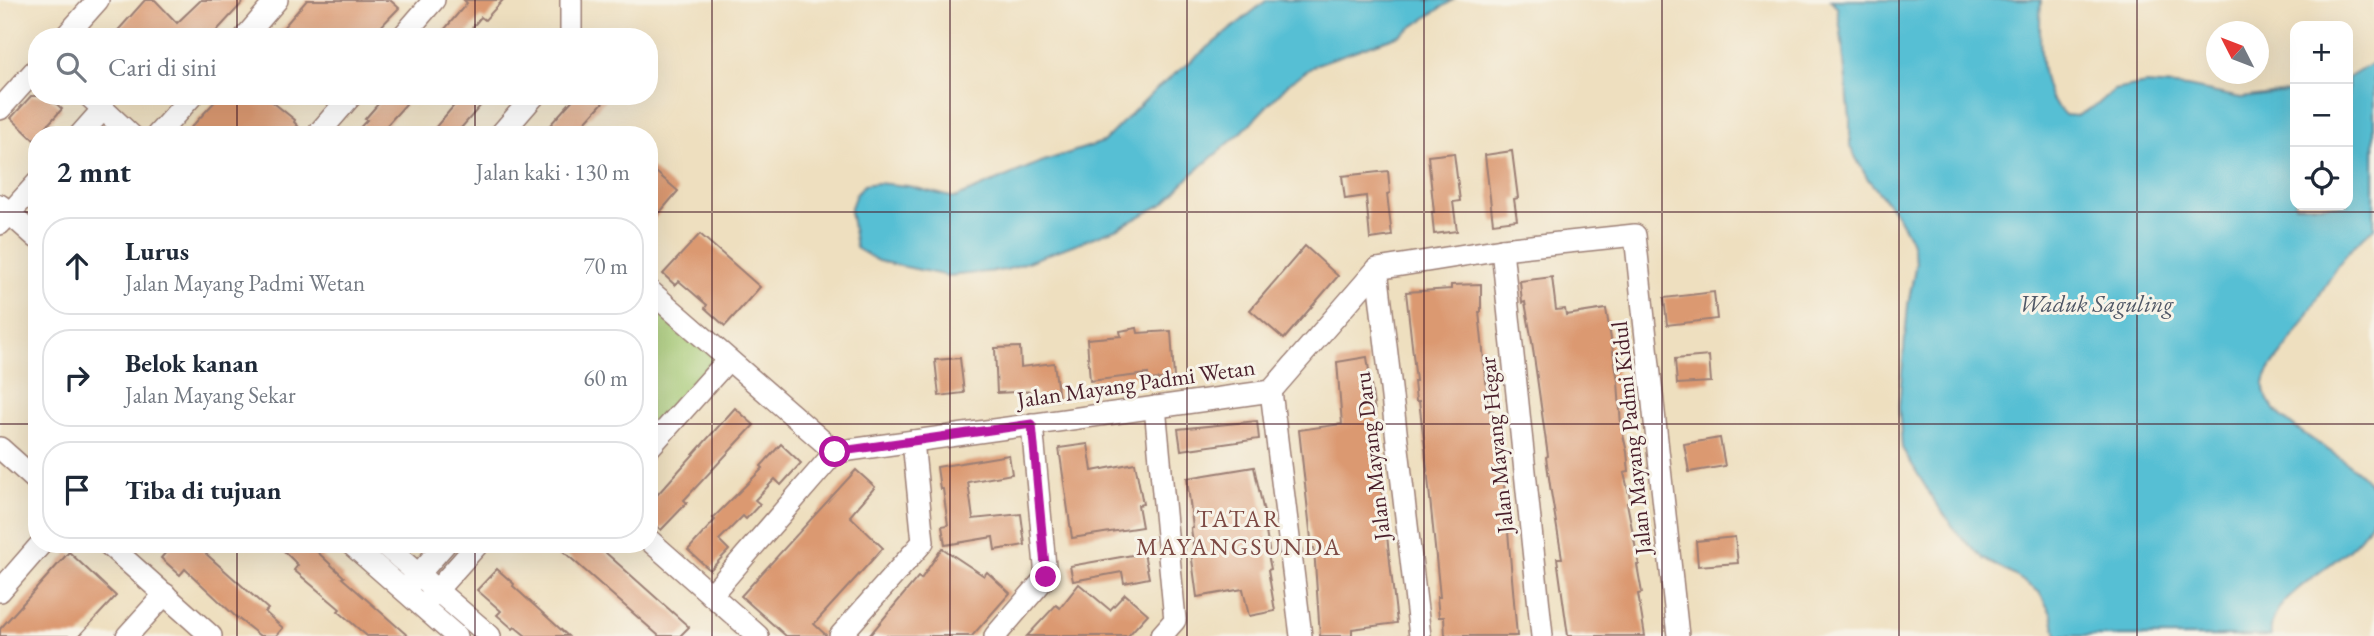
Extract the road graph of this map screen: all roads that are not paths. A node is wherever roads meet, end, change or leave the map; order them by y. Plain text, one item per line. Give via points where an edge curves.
1 (98, 0) edge
2 (277, 0) edge
3 (434, 0) edge
4 (571, 0) edge
5 (73, 28) edge
6 (253, 28) edge
7 (410, 28) edge
8 (571, 28) edge
9 (28, 78) edge
10 (95, 105) edge
11 (98, 105) edge
12 (183, 105) edge
13 (343, 105) edge
14 (526, 105) edge
15 (0, 109) edge
16 (84, 126) edge
17 (121, 126) edge
18 (165, 126) edge
19 (325, 126) edge
20 (508, 126) edge
21 (28, 191) edge
22 (3, 214) edge
23 (28, 232) edge
24 (1502, 249) junction
25 (1377, 269) junction
26 (658, 298) edge
27 (728, 359) junction
28 (1271, 391) junction
29 (1155, 407) junction
30 (1032, 424) junction
31 (658, 438) edge
32 (913, 441) junction
33 (0, 448) edge
34 (835, 452) junction
35 (28, 473) edge
36 (658, 548) edge
37 (33, 553) edge
38 (118, 553) edge
39 (361, 553) edge
40 (393, 553) edge
41 (437, 553) edge
42 (470, 553) edge
43 (419, 575) junction
44 (437, 590) junction
45 (0, 591) edge
46 (403, 591) junction
47 (164, 594) junction
48 (711, 594) junction
49 (422, 607) junction
50 (127, 636) edge
51 (211, 636) edge
52 (456, 636) edge
53 (490, 636) edge
54 (758, 636) edge
55 (840, 636) edge
56 (995, 636) edge
57 (1161, 636) edge
58 (1301, 636) edge
59 (1420, 636) edge
60 (1542, 636) edge
61 (1678, 636) edge

1 - 5 street
2 - 6 street
3 - 7 street
4 - 8 street
9 - 15 street
10 - 16 street
11 - 17 street
12 - 18 street
13 - 19 street
14 - 20 street
21 - 22 street
22 - 23 street
24 - 25 street
24 - 60 street, Jalan Mayang Hegar
24 - 61 street, Jalan Mayang Padmi Kidul via 1635,234
25 - 28 street, Jalan Mayang Padmi Wetan
25 - 59 street, Jalan Mayang Daru
26 - 27 street
27 - 31 street
27 - 34 street
28 - 29 street, Jalan Mayang Padmi Wetan
28 - 58 street
29 - 30 street, Jalan Mayang Padmi Wetan
29 - 57 street via 1175,620
30 - 32 street, Jalan Mayang Padmi Wetan
30 - 56 street via 1046,577
32 - 34 street, Jalan Mayang Padmi Wetan
32 - 55 street via 923,541
33 - 35 street
34 - 48 street
36 - 48 street
37 - 45 street
38 - 47 street
39 - 46 street
40 - 43 street
41 - 43 street
42 - 44 street
43 - 44 street
43 - 46 street
44 - 49 street
44 - 53 street
46 - 49 street
47 - 50 street
47 - 51 street
48 - 54 street
49 - 52 street

